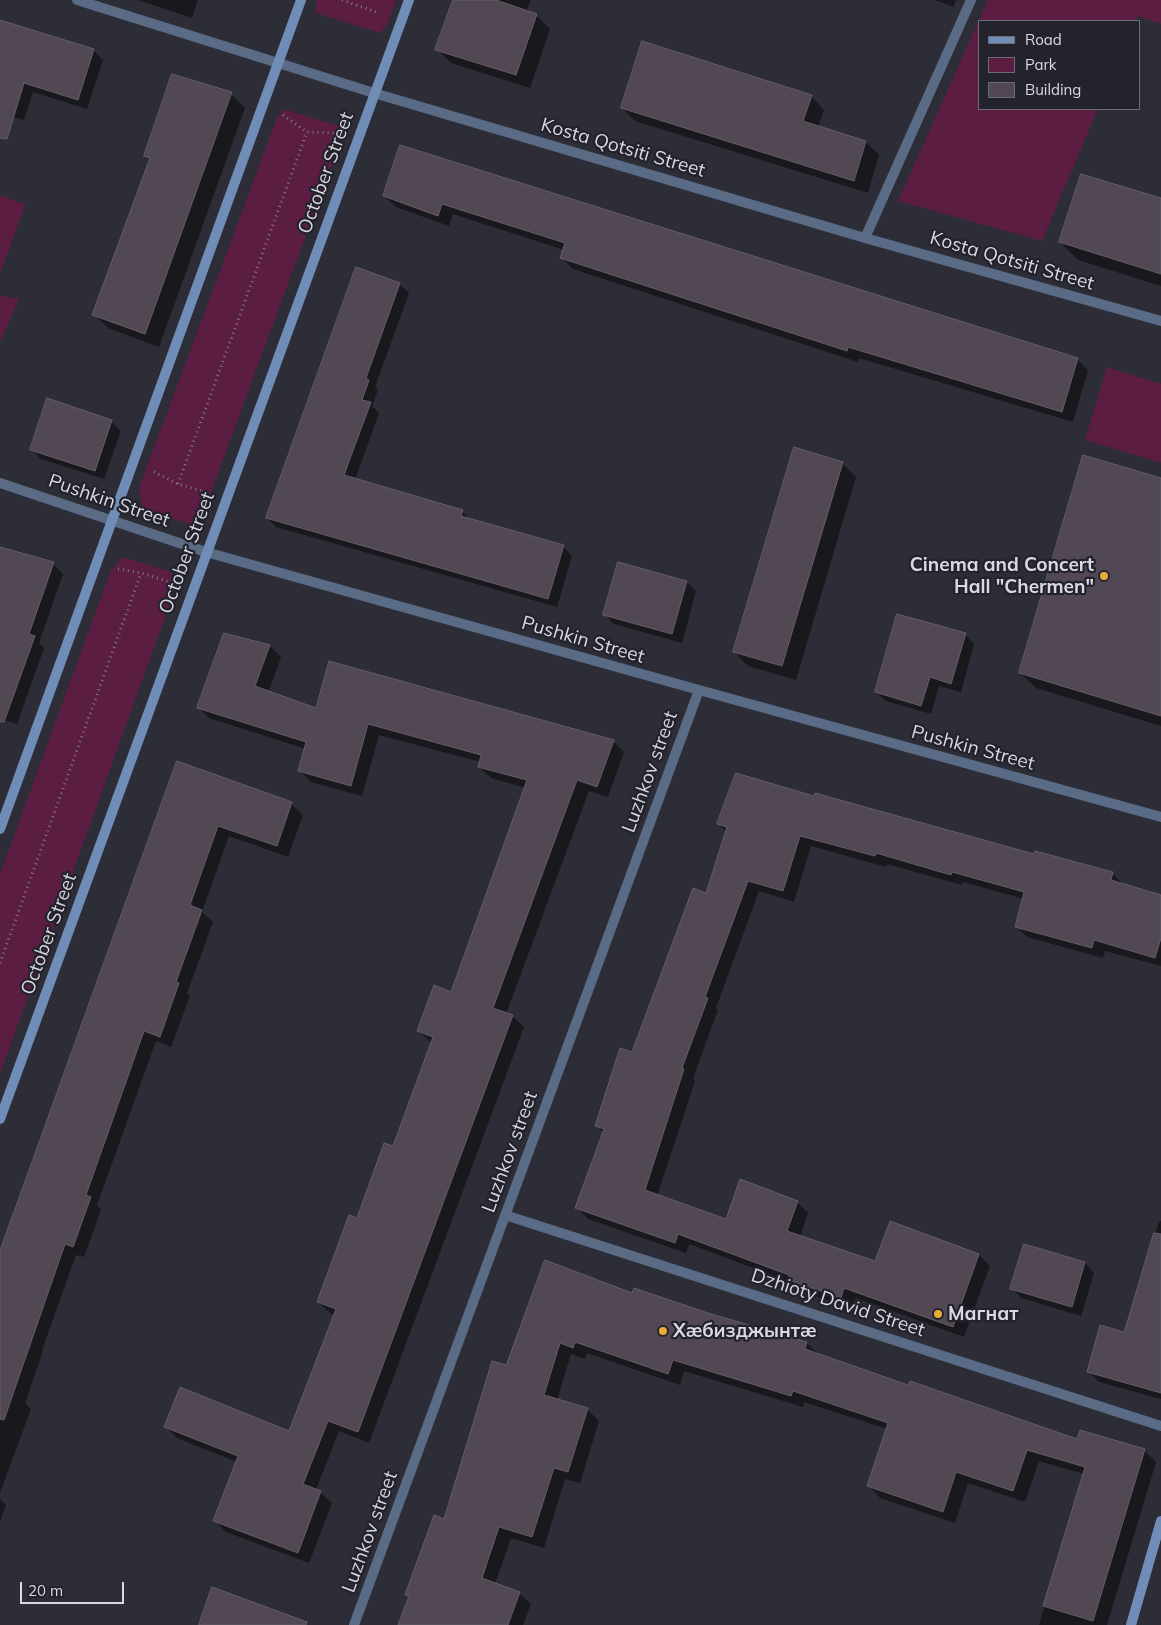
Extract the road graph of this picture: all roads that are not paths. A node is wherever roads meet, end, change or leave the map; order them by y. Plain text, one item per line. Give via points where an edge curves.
1 (77, 0) edge
2 (301, 0) edge
3 (408, 0) edge
4 (971, 0) edge
5 (278, 62) junction
6 (374, 93) junction
7 (866, 238) junction
8 (1161, 321) edge
9 (0, 483) edge
10 (112, 521) junction
11 (206, 552) junction
12 (699, 690) junction
13 (1161, 817) edge
14 (0, 829) edge
15 (0, 1119) edge
16 (505, 1215) junction
17 (1161, 1426) edge
18 (1161, 1521) edge
19 (354, 1625) edge
20 (1131, 1625) edge

1 - 5 street, Kosta Qotsiti Street
2 - 5 street
3 - 6 street, October Street
4 - 7 street
5 - 6 street, Kosta Qotsiti Street
5 - 10 street
6 - 7 street, Kosta Qotsiti Street
6 - 11 street, October Street
7 - 8 street, Kosta Qotsiti Street
9 - 10 street, Pushkin Street
10 - 11 street, Pushkin Street
10 - 14 street
11 - 12 street, Pushkin Street
11 - 15 street, October Street
12 - 13 street, Pushkin Street
12 - 16 street, Luzhkov street
16 - 17 street, Dzhioty David Street
16 - 19 street, Luzhkov street
18 - 20 street

